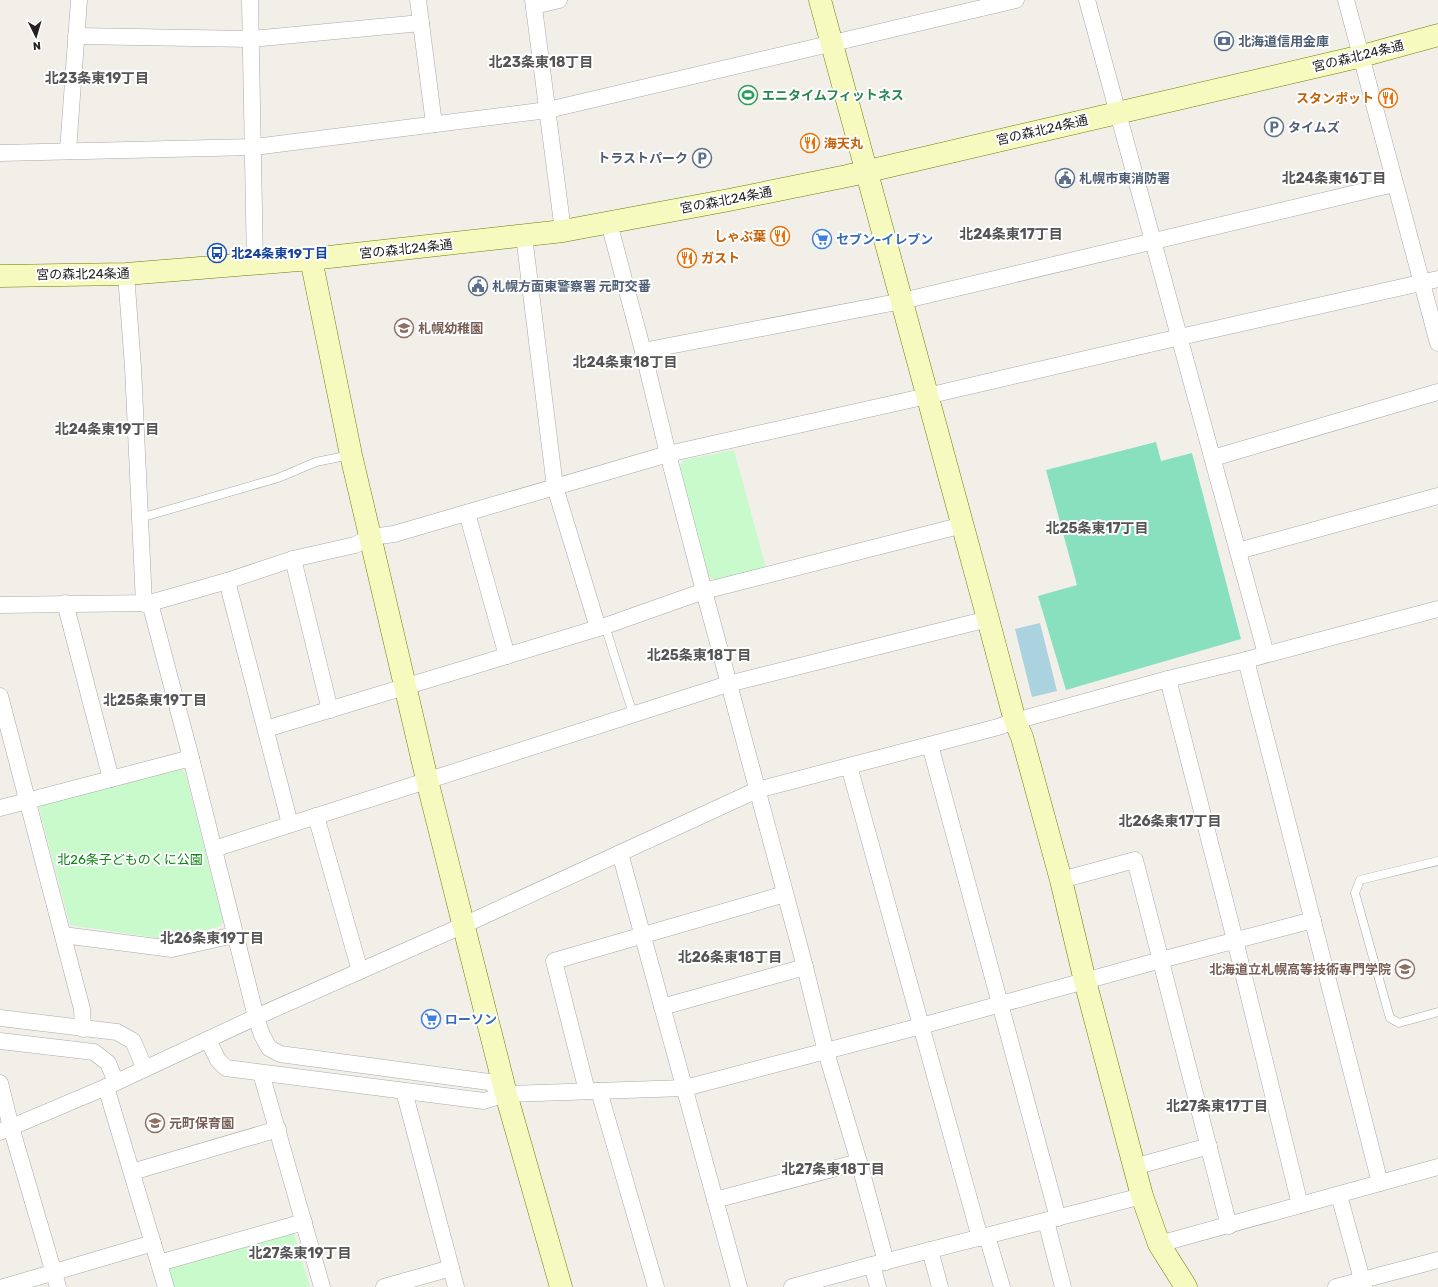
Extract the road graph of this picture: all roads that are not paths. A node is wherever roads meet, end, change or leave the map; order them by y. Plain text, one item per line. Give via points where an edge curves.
1 (79, 0) edge
2 (250, 0) edge
3 (418, 0) edge
4 (560, 0) edge
5 (820, 0) edge
6 (1016, 0) edge
7 (1087, 0) edge
8 (1346, 0) edge
9 (533, 3) edge
10 (421, 23) junction
11 (1438, 35) edge
12 (76, 36) junction
13 (251, 40) junction
14 (831, 43) junction
15 (1362, 56) junction
16 (548, 110) junction
17 (1117, 112) junction
18 (434, 124) junction
19 (254, 147) junction
20 (68, 151) junction
21 (0, 153) edge
22 (867, 171) junction
23 (1394, 184) junction
24 (608, 222) junction
25 (563, 231) junction
26 (524, 236) junction
27 (1154, 240) junction
28 (311, 259) junction
29 (255, 264) junction
30 (126, 274) junction
31 (0, 276) edge
32 (1438, 279) edge
33 (1421, 283) junction
34 (902, 301) junction
35 (1180, 337) junction
36 (1438, 343) edge
37 (643, 351) junction
38 (1438, 392) edge
39 (927, 396) junction
40 (668, 454) junction
41 (351, 455) junction
42 (1213, 458) junction
43 (555, 487) junction
44 (1438, 496) edge
45 (467, 513) junction
46 (140, 518) junction
47 (962, 525) junction
48 (371, 537) junction
49 (1238, 551) junction
50 (293, 559) junction
51 (227, 581) junction
52 (704, 592) junction
53 (65, 603) junction
54 (147, 603) junction
55 (0, 605) edge
56 (1438, 609) edge
57 (988, 619) junction
58 (601, 627) junction
59 (1266, 654) junction
60 (508, 656) junction
61 (1246, 660) junction
62 (1168, 679) junction
63 (728, 684) junction
64 (406, 687) junction
65 (0, 696) edge
66 (330, 710) junction
67 (633, 714) junction
68 (1014, 721) junction
69 (266, 729) junction
70 (930, 745) junction
71 (191, 758) junction
72 (849, 766) junction
73 (111, 779) junction
74 (428, 780) junction
75 (757, 790) junction
76 (27, 801) junction
77 (0, 808) edge
78 (316, 816) junction
79 (290, 824) junction
80 (214, 849) junction
81 (620, 853) junction
82 (1438, 861) edge
83 (1061, 880) junction
84 (786, 894) junction
85 (1312, 920) junction
86 (464, 925) junction
87 (62, 935) junction
88 (234, 935) junction
89 (643, 936) junction
90 (1235, 940) junction
91 (1160, 960) junction
92 (805, 967) junction
93 (360, 971) junction
94 (1085, 981) junction
95 (1000, 1004) junction
96 (662, 1008) junction
97 (1438, 1012) edge
98 (256, 1017) junction
99 (0, 1018) edge
100 (921, 1026) junction
101 (83, 1029) junction
102 (208, 1040) junction
103 (0, 1041) edge
104 (826, 1052) junction
105 (145, 1069) junction
106 (261, 1073) junction
107 (0, 1082) edge
108 (111, 1084) junction
109 (685, 1088) junction
110 (404, 1091) junction
111 (593, 1091) junction
112 (506, 1094) junction
113 (6, 1129) edge
114 (278, 1129) junction
115 (1209, 1146) junction
116 (859, 1162) junction
117 (1134, 1167) junction
118 (1438, 1167) edge
119 (132, 1172) junction
120 (1380, 1183) junction
121 (1339, 1194) junction
122 (1142, 1196) junction
123 (715, 1200) junction
124 (1300, 1206) junction
125 (1052, 1220) junction
126 (304, 1222) junction
127 (1229, 1226) junction
128 (984, 1237) junction
129 (153, 1243) junction
130 (1159, 1244) junction
131 (930, 1250) junction
132 (1438, 1260) edge
133 (159, 1263) junction
134 (879, 1263) junction
135 (451, 1268) junction
136 (55, 1280) edge
137 (1363, 1283) edge
138 (4, 1287) edge
139 (166, 1287) edge
140 (322, 1287) edge
141 (384, 1287) edge
142 (456, 1287) edge
143 (562, 1287) edge
144 (656, 1287) edge
145 (739, 1287) edge
146 (792, 1287) edge
147 (878, 1287) edge
148 (940, 1287) edge
149 (1002, 1287) edge
150 (1063, 1287) edge
151 (1186, 1287) edge
152 (1336, 1287) edge

1 - 12 street
2 - 13 street
3 - 10 street
4 - 9 street
5 - 14 street
6 - 14 street
7 - 17 street
8 - 15 street
9 - 16 street
10 - 13 street
10 - 18 street
11 - 15 street, 宮の森北24条通
12 - 13 street
12 - 20 street
13 - 19 street
14 - 16 street
14 - 22 street
15 - 17 street, 宮の森北24条通
15 - 23 street
16 - 18 street
16 - 25 street
17 - 22 street, 宮の森北24条通
17 - 27 street
18 - 19 street
19 - 20 street
19 - 29 street
20 - 21 street
22 - 24 street, 宮の森北24条通
22 - 34 street
23 - 27 street
23 - 33 street
24 - 25 street, 宮の森北24条通
24 - 37 street
25 - 26 street, 宮の森北24条通
26 - 28 street, 宮の森北24条通
26 - 43 street
27 - 34 street
27 - 35 street
28 - 29 street, 宮の森北24条通
28 - 41 street
29 - 30 street, 宮の森北24条通
30 - 31 street, 宮の森北24条通
30 - 46 street
32 - 33 street
33 - 35 street
33 - 36 street
34 - 37 street
34 - 39 street
35 - 39 street
35 - 42 street
37 - 40 street
38 - 42 street
39 - 40 street
39 - 47 street
40 - 43 street
40 - 52 street
41 - 46 lane via 316,462 278,478
41 - 48 street
42 - 49 street
43 - 45 street
43 - 58 street
44 - 49 street
45 - 48 street via 394,534
45 - 60 street
46 - 54 street
47 - 52 street
47 - 57 street
48 - 50 street via 355,545
48 - 64 street
49 - 59 street
50 - 51 street
50 - 66 street
51 - 54 street
51 - 69 street
52 - 58 street
52 - 63 street
53 - 54 street
53 - 55 street
53 - 73 street
54 - 71 street
56 - 59 street
57 - 63 street
57 - 68 street
58 - 60 street
58 - 67 lane
59 - 61 street
60 - 64 street
61 - 62 street
61 - 85 street
62 - 68 street
62 - 90 street
63 - 67 street
63 - 75 street
64 - 66 street
64 - 74 street
65 - 76 street
66 - 69 street
67 - 74 street
68 - 70 street
68 - 83 street via 1022,737
69 - 79 street
70 - 72 street
70 - 95 street
71 - 73 street
71 - 80 street
72 - 75 street
72 - 100 street
73 - 76 street
74 - 78 street
74 - 86 street
75 - 81 street
75 - 84 street
76 - 77 street
76 - 87 street
78 - 79 street
78 - 93 street
79 - 80 street
80 - 88 street
81 - 86 street
81 - 89 street
82 - 97 lane via 1360,880 1355,893 1390,1018 1399,1023
83 - 91 street via 1135,860
83 - 94 street
84 - 89 street
84 - 92 street
85 - 90 street
85 - 120 street
86 - 93 street
86 - 112 street
87 - 88 street via 172,949
87 - 101 street via 82,1009
88 - 98 street
89 - 96 street
89 - 111 street via 554,961
90 - 91 street
90 - 124 street
91 - 94 street
91 - 115 street
92 - 96 street
92 - 104 street
93 - 98 street
94 - 95 street
94 - 117 street
95 - 100 street
95 - 125 street
96 - 109 street
98 - 102 street
98 - 112 street via 269,1048 280,1054 489,1082
99 - 101 street
100 - 104 street
100 - 128 street
101 - 105 street via 117,1032 133,1041
102 - 105 street
102 - 106 street via 218,1060 226,1068
103 - 108 street via 94,1052 108,1063
104 - 109 street
104 - 116 street
105 - 108 street
106 - 110 street
106 - 114 street
107 - 113 street
108 - 113 street
108 - 119 street
109 - 111 street
109 - 123 street
110 - 112 street via 484,1101
110 - 135 street
111 - 112 street
111 - 144 street
112 - 143 street
113 - 136 street
114 - 119 street
114 - 126 street
115 - 117 street
115 - 127 street
116 - 123 street
116 - 134 street
117 - 122 street
118 - 120 street
119 - 129 street
120 - 121 street
121 - 124 street
121 - 137 street
122 - 125 street
122 - 130 street
123 - 145 street
124 - 127 street
125 - 128 street
125 - 150 street
126 - 133 street
126 - 140 street
127 - 130 street
128 - 131 street
128 - 149 street
129 - 133 street
129 - 136 street
130 - 151 street
131 - 134 street
131 - 148 street
132 - 137 street
133 - 139 street
134 - 146 street
134 - 147 street
135 - 141 street
135 - 142 street
136 - 138 street
137 - 152 street

